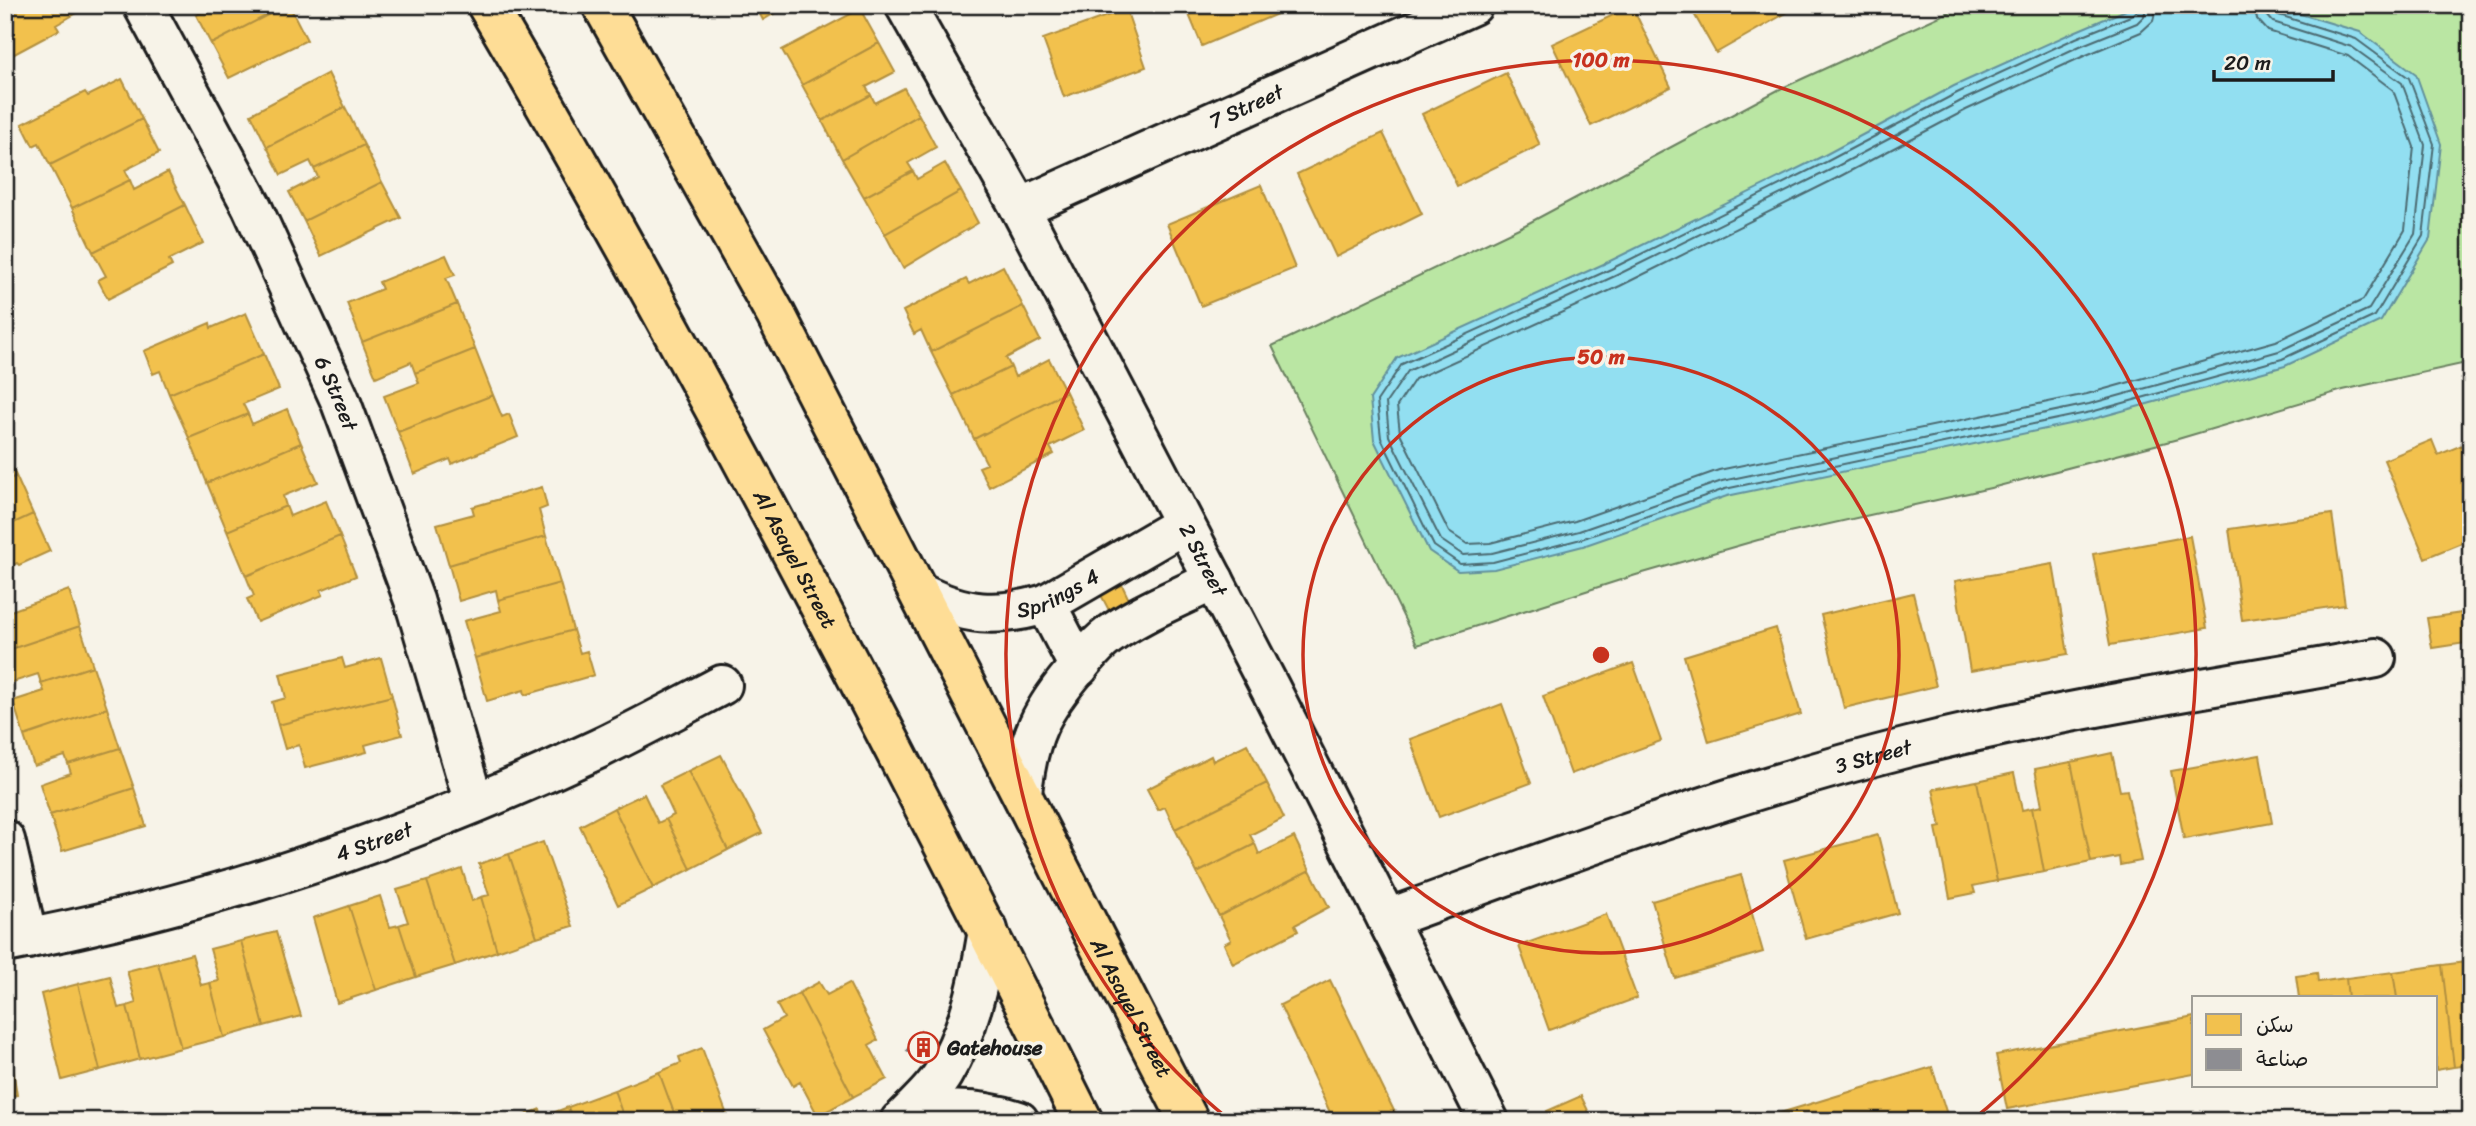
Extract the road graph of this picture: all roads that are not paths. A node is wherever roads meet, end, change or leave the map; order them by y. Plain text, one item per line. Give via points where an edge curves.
1 (143, 5) edge
2 (486, 5) edge
3 (602, 5) edge
4 (905, 5) edge
5 (1473, 5) edge
6 (1020, 208) junction
7 (1184, 524) junction
8 (1220, 592) junction
9 (920, 593) junction
10 (1045, 604) junction
11 (2376, 658) dead end
12 (1079, 667) junction
13 (722, 685) dead end
14 (1022, 793) junction
15 (474, 803) junction
16 (5, 840) edge
17 (1387, 919) junction
18 (988, 930) junction
19 (17, 941) edge
20 (902, 1120) edge
21 (1019, 1121) edge
22 (1083, 1121) edge
23 (1189, 1121) edge
24 (1489, 1121) edge

1 - 15 street, 6 Street via 252,207 340,401 414,600
2 - 18 main road, Al Asayel Street via 775,520
3 - 9 main road, Al Asayel Street via 776,315
4 - 6 street, 2 Street
5 - 6 street, 7 Street
6 - 7 street, 2 Street
7 - 8 street, 2 Street
7 - 10 street, Springs 4
8 - 12 street via 1120,628
8 - 17 street, 2 Street
9 - 10 street, Springs 4 via 968,612 994,614
9 - 14 main road, Al Asayel Street
10 - 12 street
11 - 17 street, 3 Street via 1999,726 1882,754 1640,827
12 - 14 street via 1049,704 1032,737
13 - 15 street, 4 Street via 600,748
14 - 23 main road, Al Asayel Street
15 - 19 street, 4 Street via 276,875
16 - 19 street
17 - 24 street, 2 Street
18 - 20 street via 967,1027 943,1075
18 - 22 main road, Al Asayel Street
20 - 21 street via 961,1109

